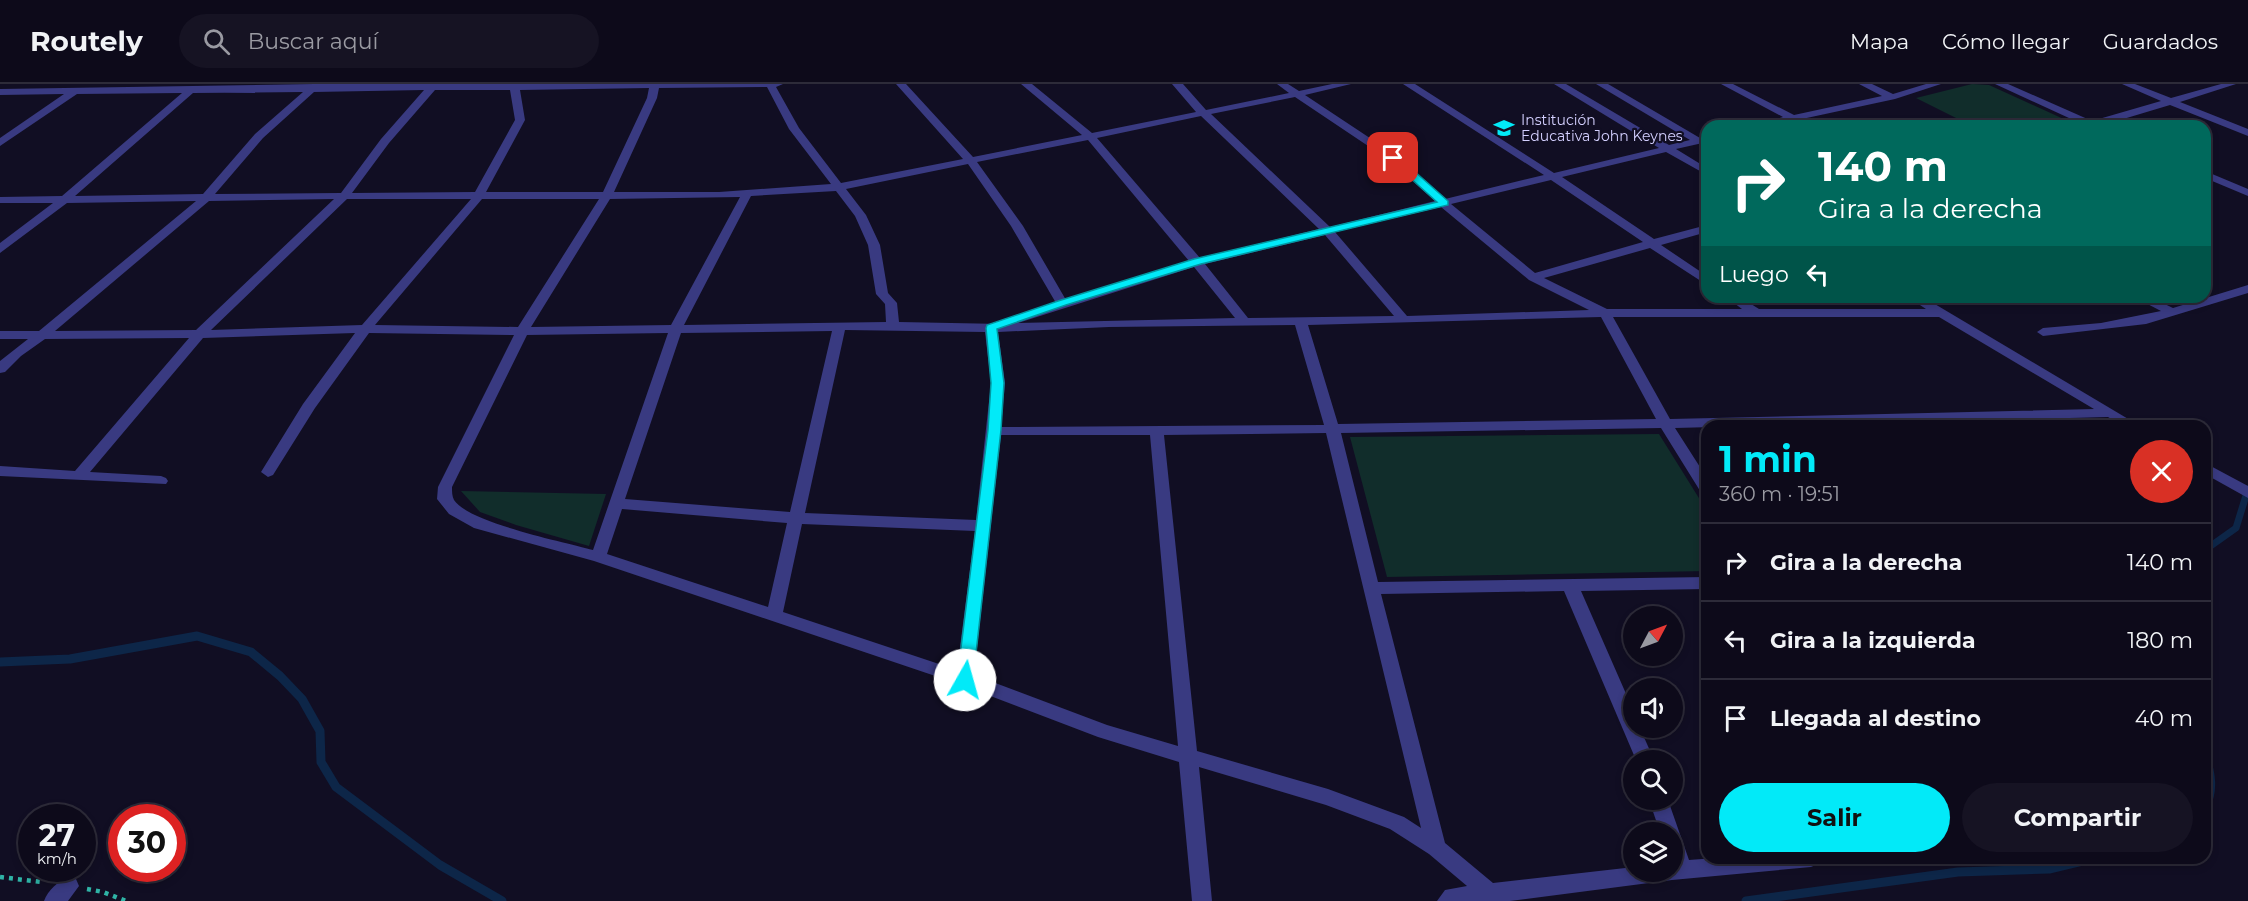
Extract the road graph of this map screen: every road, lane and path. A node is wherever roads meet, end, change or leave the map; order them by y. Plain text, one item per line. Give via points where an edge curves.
1 (84, 84) edge
2 (201, 84) edge
3 (773, 84) edge
4 (901, 84) edge
5 (1026, 84) edge
6 (1177, 84) edge
7 (1282, 84) edge
8 (1346, 84) edge
9 (1408, 84) edge
10 (1559, 84) edge
11 (1601, 84) edge
12 (1726, 84) edge
13 (1864, 84) edge
14 (1936, 84) edge
15 (2000, 84) edge
16 (2127, 84) edge
17 (2231, 84) edge
18 (655, 85) edge
19 (545, 86) edge
20 (314, 87) edge
21 (431, 87) edge
22 (515, 88) junction
23 (0, 92) edge
24 (74, 92) junction
25 (187, 92) junction
26 (1298, 94) junction
27 (1892, 97) junction
28 (2171, 102) junction
29 (1202, 112) junction
30 (1791, 117) junction
31 (1779, 120) edge
32 (1797, 120) edge
33 (2077, 120) edge
34 (2110, 120) edge
35 (2248, 133) edge
36 (1089, 135) junction
37 (1701, 139) edge
38 (1701, 141) edge
39 (0, 143) edge
40 (1668, 149) junction
41 (970, 159) junction
42 (1701, 168) edge
43 (1554, 177) junction
44 (2211, 177) edge
45 (840, 187) junction
46 (2248, 193) edge
47 (747, 194) junction
48 (607, 195) junction
49 (344, 196) junction
50 (479, 196) junction
51 (206, 198) junction
52 (65, 199) junction
53 (0, 200) edge
54 (1444, 203) junction
55 (1701, 230) edge
56 (1328, 231) junction
57 (1651, 243) junction
58 (0, 249) edge
59 (1197, 262) junction
60 (1533, 277) junction
61 (1701, 277) edge
62 (2248, 289) edge
63 (2211, 301) edge
64 (1062, 303) junction
65 (1741, 303) edge
66 (1924, 303) edge
67 (2153, 303) edge
68 (2205, 303) edge
69 (1605, 313) junction
70 (1941, 313) junction
71 (2174, 313) junction
72 (1758, 314) junction
73 (1404, 320) junction
74 (1244, 321) junction
75 (1300, 321) junction
76 (893, 326) junction
77 (839, 327) junction
78 (675, 328) junction
79 (991, 328) junction
80 (364, 329) junction
81 (522, 332) junction
82 (2043, 332) dead end
83 (43, 334) junction
84 (199, 334) junction
85 (0, 335) edge
86 (0, 369) edge
87 (2110, 412) junction
88 (1906, 420) edge
89 (2123, 420) edge
90 (1665, 423) junction
91 (1701, 423) edge
92 (1332, 427) junction
93 (994, 430) junction
94 (1157, 431) junction
95 (0, 471) edge
96 (2211, 471) edge
97 (268, 472) dead end
98 (80, 474) junction
99 (1701, 480) edge
100 (161, 481) dead end
101 (2248, 493) edge
102 (616, 503) junction
103 (796, 518) junction
104 (983, 526) junction
105 (598, 557) junction
106 (1701, 583) edge
107 (1570, 585) junction
108 (1372, 588) junction
109 (774, 615) junction
110 (965, 680) junction
111 (1641, 750) edge
112 (1187, 755) junction
113 (1436, 848) junction
114 (1748, 864) edge
115 (1683, 870) edge
116 (1623, 879) edge
117 (69, 886) dead end
118 (1495, 897) edge
119 (54, 901) edge
120 (1202, 901) edge
121 (1447, 901) edge

1 - 24 street
2 - 25 street
3 - 18 street
3 - 45 street via 794,129
4 - 41 street
5 - 36 street
6 - 29 street
7 - 26 street
8 - 26 street
9 - 43 street
10 - 40 street
11 - 37 street
12 - 30 street
13 - 27 street
14 - 27 street
15 - 33 street
16 - 28 street
17 - 28 street
18 - 19 street
18 - 48 street
19 - 22 street
20 - 21 street
20 - 25 street
20 - 51 street via 259,136
21 - 22 street
21 - 49 street
22 - 50 street via 520,120
23 - 24 street
24 - 25 street
24 - 39 street
25 - 52 street
26 - 29 street
26 - 54 street via 1393,158
27 - 30 street
28 - 34 street
28 - 35 street
29 - 36 street
29 - 56 street
30 - 31 street
30 - 32 street
36 - 41 street
36 - 59 street
38 - 40 street
40 - 42 street
40 - 43 street
41 - 45 street
41 - 64 street via 1017,226
43 - 54 street
43 - 57 street
44 - 46 street
45 - 47 street
45 - 76 street via 860,215 874,245 882,294 891,303
47 - 48 street
47 - 78 street
48 - 50 street
48 - 81 street
49 - 50 street
49 - 51 street
49 - 84 street
50 - 80 street
51 - 52 street
51 - 83 street
52 - 53 street
52 - 58 street
54 - 56 street
54 - 60 street
55 - 57 street
56 - 59 street
56 - 73 street
57 - 60 street
57 - 61 street
59 - 64 street
59 - 74 street
60 - 69 street
62 - 63 street
64 - 79 street
65 - 72 street
66 - 70 street
67 - 71 street
68 - 71 street
69 - 72 street
69 - 73 street
69 - 90 street
70 - 72 street
70 - 87 street
71 - 82 street via 2101,327
73 - 75 street
74 - 75 street
74 - 79 street
75 - 92 street
76 - 77 street
76 - 79 street
77 - 78 street
77 - 103 street
78 - 81 street
78 - 102 street
79 - 93 street via 998,383
80 - 81 street
80 - 84 street
80 - 97 street via 308,407
81 - 105 street via 445,487 445,499 454,510 478,524
83 - 84 street
83 - 85 street
83 - 86 street
84 - 98 street
87 - 88 street
87 - 89 street
90 - 91 street
90 - 92 street
90 - 99 street
92 - 94 street
92 - 108 street
93 - 94 street
93 - 104 street
94 - 112 street
95 - 98 street
96 - 101 street
98 - 100 street
102 - 103 street
102 - 105 street
103 - 104 street
103 - 109 street
104 - 110 street
105 - 109 street
106 - 107 street
107 - 108 street
107 - 111 street
108 - 113 street
109 - 110 street
110 - 112 street via 1104,732
112 - 113 street via 1397,823
112 - 120 street
113 - 118 street
114 - 115 street
116 - 118 street
117 - 119 street
118 - 121 street via 1452,897

